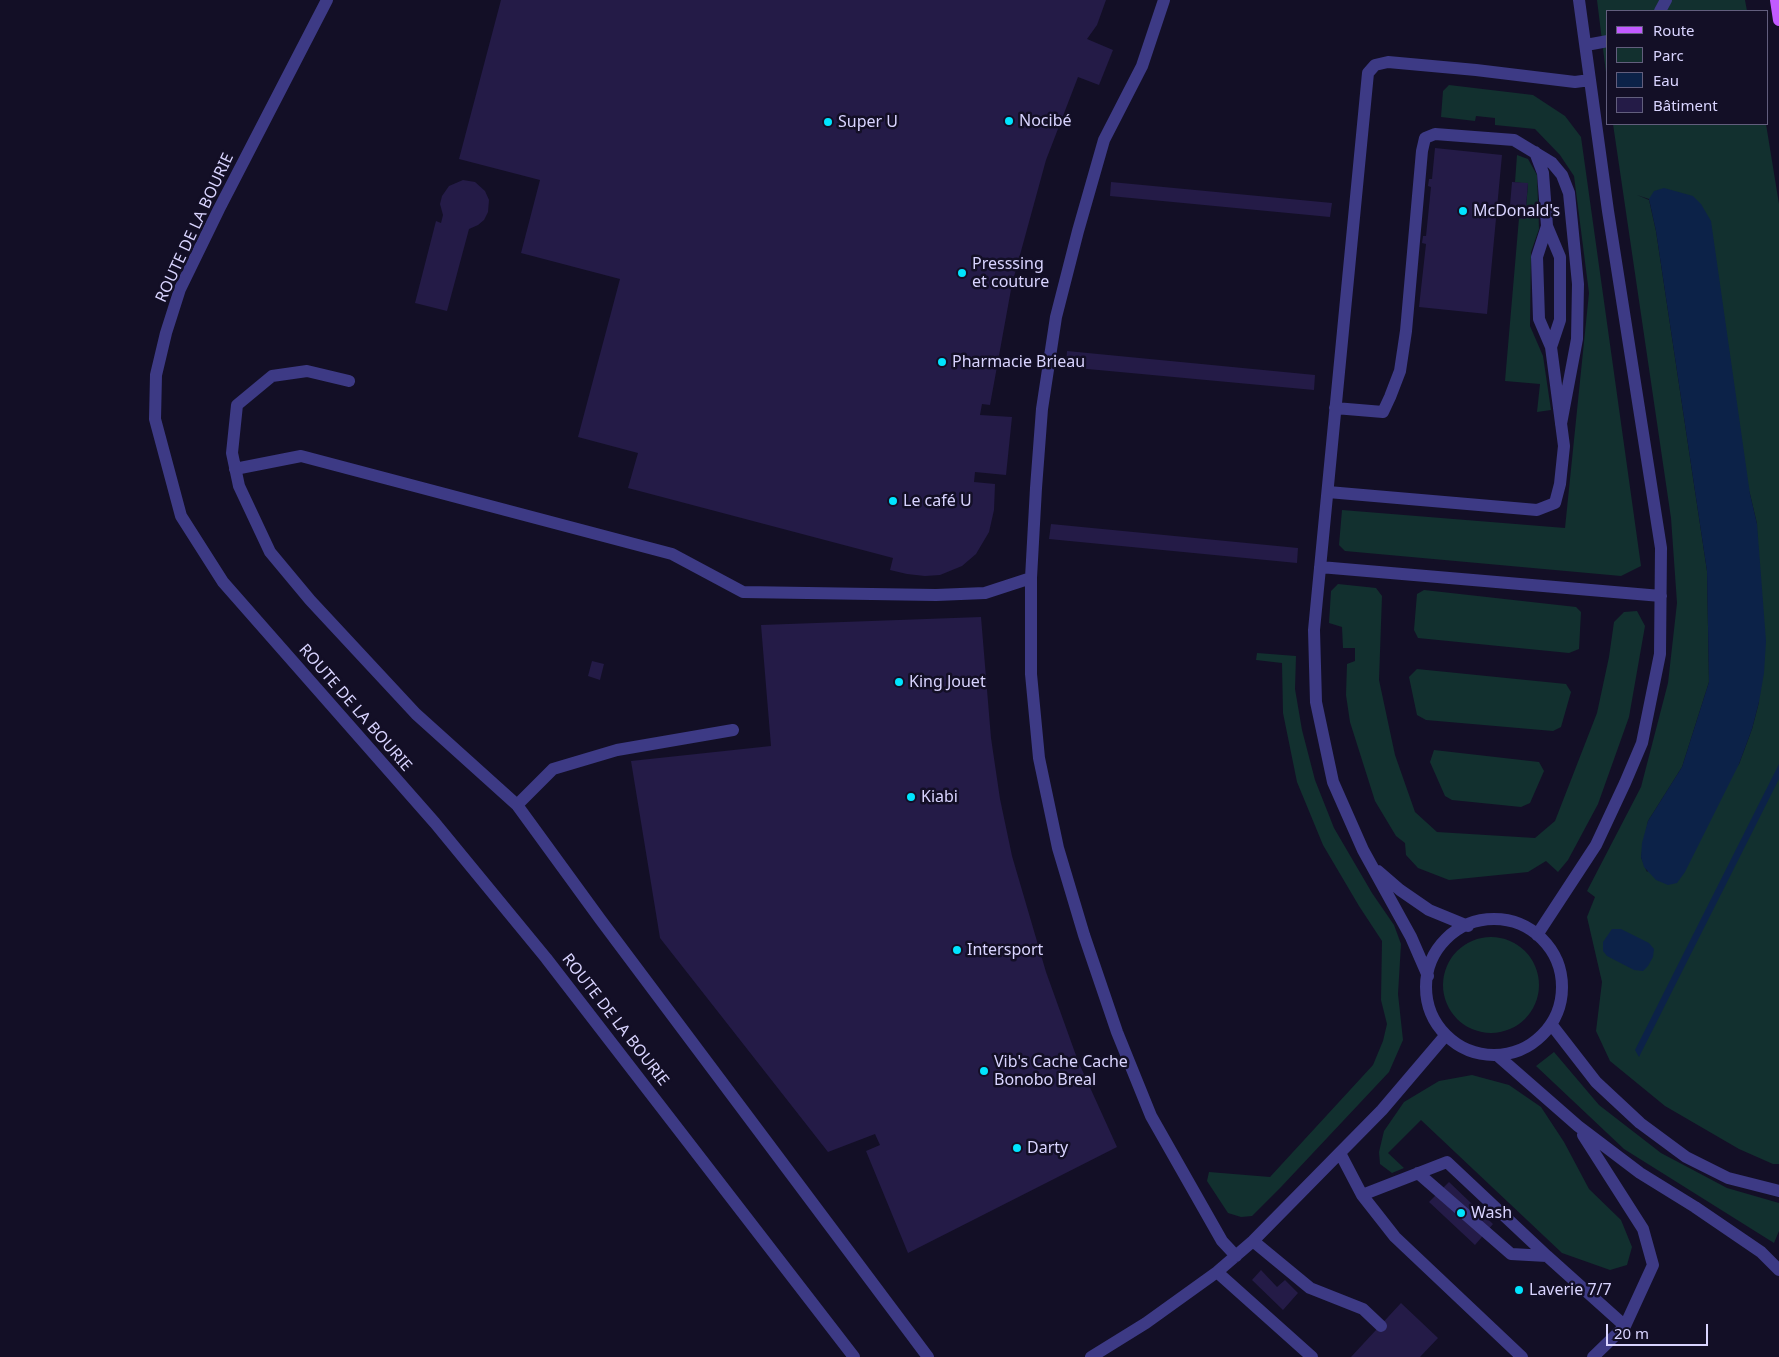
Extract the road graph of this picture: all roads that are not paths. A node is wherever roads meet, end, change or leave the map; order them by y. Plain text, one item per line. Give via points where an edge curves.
1 (327, 0) edge
2 (1164, 0) edge
3 (1579, 0) edge
4 (1776, 0) edge
5 (1779, 20) edge
6 (1606, 41) edge
7 (1586, 45) junction
8 (1590, 80) junction
9 (1536, 152) junction
10 (1547, 226) junction
11 (1551, 347) junction
12 (348, 381) dead end
13 (1335, 408) junction
14 (1561, 424) junction
15 (236, 469) junction
16 (1328, 492) junction
17 (1320, 567) junction
18 (1031, 578) junction
19 (1661, 596) junction
20 (733, 730) dead end
21 (517, 805) junction
22 (1371, 864) junction
23 (1468, 926) junction
24 (1537, 935) junction
25 (1428, 976) junction
26 (1552, 1024) junction
27 (1445, 1036) junction
28 (1498, 1056) junction
29 (1578, 1126) junction
30 (1340, 1153) junction
31 (1418, 1173) junction
32 (1779, 1191) edge
33 (1362, 1195) junction
34 (1254, 1241) junction
35 (1236, 1256) junction
36 (1547, 1256) junction
37 (1779, 1270) edge
38 (1217, 1272) junction
39 (1381, 1326) dead end
40 (1625, 1326) junction
41 (854, 1357) edge
42 (928, 1357) edge
43 (1091, 1357) edge
44 (1312, 1357) edge
45 (1522, 1357) edge
46 (1594, 1357) edge

1 - 41 street, ROUTE DE LA BOURIE via 180,289 166,333 156,375 155,419 181,516 223,582 435,823 546,958
2 - 18 street via 1142,66 1104,140 1056,317 1042,409
3 - 7 street
4 - 5 main road
6 - 7 street
7 - 8 street
8 - 13 street via 1575,82 1388,62 1375,65 1368,73
8 - 19 street via 1659,539
9 - 10 street via 1543,173
9 - 13 street via 1514,140 1435,134 1425,138 1400,371 1383,412
9 - 14 street via 1562,175 1569,193 1574,233 1578,284 1577,339
10 - 11 street via 1537,257 1539,319
10 - 11 street via 1560,257 1560,320
11 - 14 street
12 - 15 street via 307,371 272,376 237,405 232,453
13 - 16 street
14 - 16 street via 1564,446 1555,504 1537,510
15 - 18 street via 301,456 672,554 743,592 966,594 985,593
15 - 21 street via 239,486 270,552 310,600 416,714
16 - 17 street
17 - 19 street
17 - 22 street via 1314,630 1316,702 1333,782
18 - 35 street via 1031,674 1039,758 1058,848 1084,935 1116,1032 1151,1116 1222,1241
19 - 24 street via 1660,654 1642,743 1596,845
20 - 21 street via 617,750 553,769
21 - 42 street
22 - 23 street via 1429,910
22 - 25 street via 1411,937
23 - 24 street via 1498,919 1518,923
23 - 25 street via 1445,940 1432,959
24 - 26 street via 1548,946 1561,975 1562,999
25 - 27 street via 1426,990 1430,1013
26 - 28 street via 1535,1042 1513,1053
26 - 32 street via 1596,1082 1640,1123 1686,1157 1728,1178
27 - 28 street via 1465,1049
27 - 30 street via 1382,1110
28 - 29 street
29 - 37 street via 1640,1173 1761,1252
29 - 40 street via 1643,1229 1653,1265
30 - 33 street
30 - 34 street
31 - 33 street
31 - 36 street via 1510,1254
31 - 36 street via 1447,1162
33 - 45 street via 1395,1237
34 - 35 street
34 - 39 street via 1310,1288 1363,1309
35 - 38 street
36 - 40 street
38 - 43 street via 1146,1323
38 - 44 street
40 - 46 street

